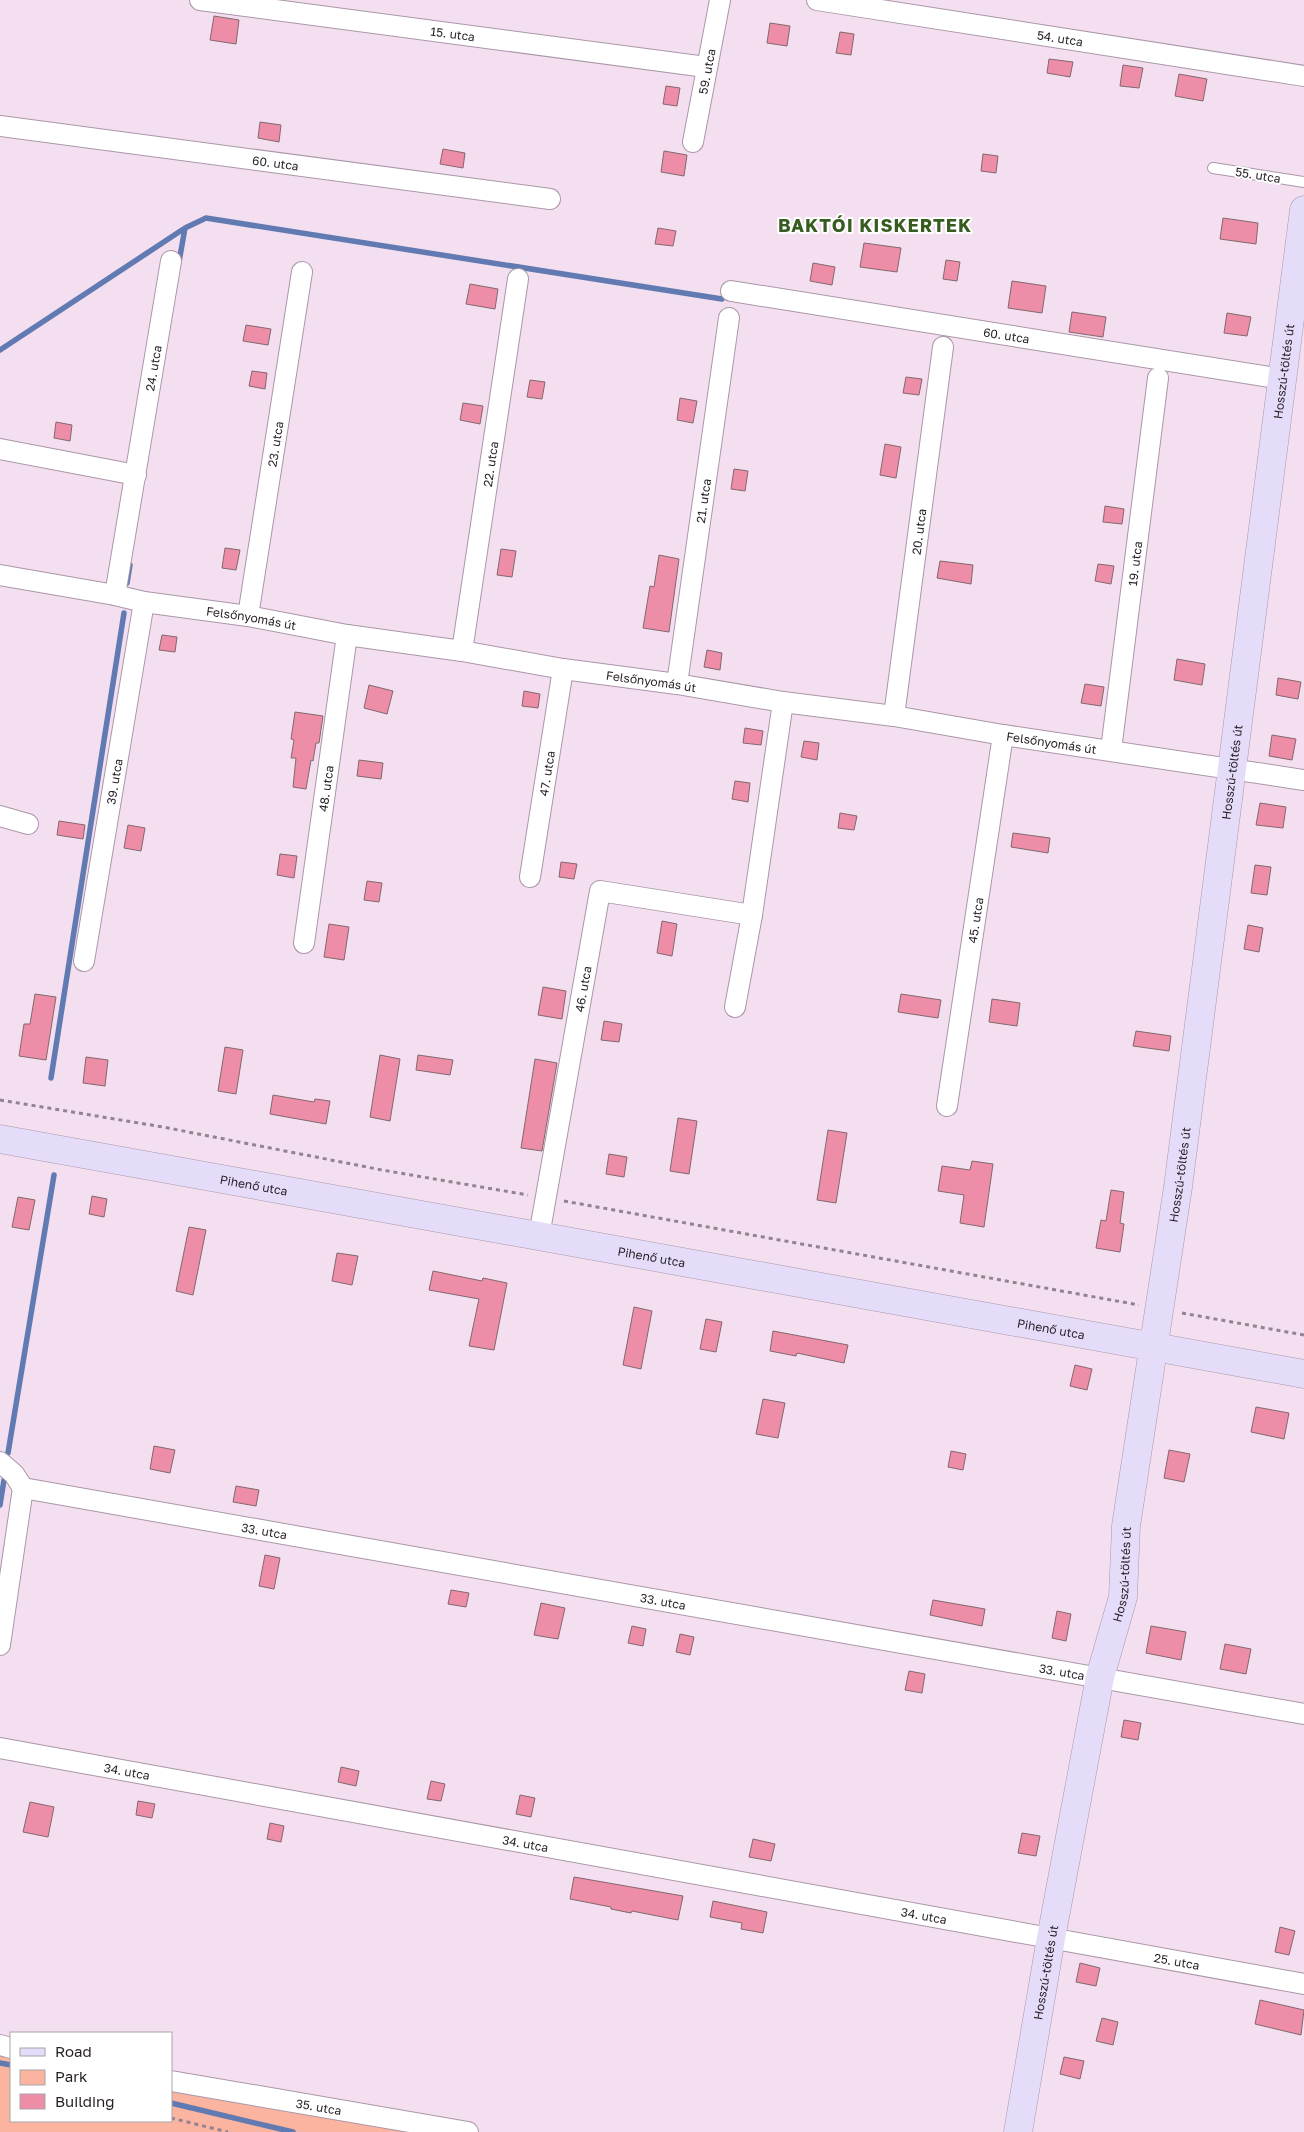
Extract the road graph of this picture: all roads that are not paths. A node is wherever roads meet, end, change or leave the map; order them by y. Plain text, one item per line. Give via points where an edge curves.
1 (200, 0) edge
2 (720, 0) edge
3 (816, 0) edge
4 (706, 67) junction
5 (1304, 76) edge
6 (0, 126) edge
7 (693, 142) dead end
8 (1213, 168) dead end
9 (1304, 182) edge
10 (550, 199) dead end
11 (1304, 210) edge
12 (171, 261) dead end
13 (302, 272) dead end
14 (518, 279) dead end
15 (731, 291) dead end
16 (729, 318) dead end
17 (944, 347) dead end
18 (1158, 378) dead end
19 (1282, 379) junction
20 (0, 449) edge
21 (136, 475) junction
22 (0, 575) edge
23 (115, 594) junction
24 (144, 602) junction
25 (248, 616) junction
26 (348, 635) junction
27 (462, 651) junction
28 (563, 669) junction
29 (677, 684) junction
30 (782, 702) junction
31 (894, 716) junction
32 (1003, 735) junction
33 (1111, 750) junction
34 (1231, 769) junction
35 (1304, 780) edge
36 (0, 816) edge
37 (28, 824) dead end
38 (530, 877) dead end
39 (752, 914) junction
40 (304, 943) dead end
41 (84, 961) dead end
42 (736, 1007) dead end
43 (947, 1106) dead end
44 (0, 1138) edge
45 (539, 1236) junction
46 (1153, 1348) junction
47 (1304, 1374) edge
48 (0, 1462) edge
49 (23, 1488) junction
50 (0, 1645) edge
51 (1100, 1678) junction
52 (1304, 1714) edge
53 (0, 1748) edge
54 (1051, 1938) junction
55 (1304, 1984) edge
56 (172, 2081) edge
57 (468, 2132) edge
58 (1018, 2132) edge

1 - 4 street, 15. utca
2 - 4 street, 59. utca
3 - 5 street, 54. utca
4 - 7 street, 59. utca
6 - 10 street, 60. utca
8 - 9 lane, 55. utca
11 - 19 street, Hosszú-töltés út
12 - 21 street, 24. utca
13 - 25 street, 23. utca
14 - 27 street, 22. utca
15 - 19 street, 60. utca
16 - 29 street, 21. utca
17 - 31 street, 20. utca
18 - 33 street, 19. utca
19 - 34 street, Hosszú-töltés út
20 - 21 street
21 - 23 street, 24. utca
22 - 23 street, Felsőnyomás út
23 - 24 street, Felsőnyomás út
24 - 25 street, Felsőnyomás út
24 - 41 street, 39. utca
25 - 26 street, Felsőnyomás út
26 - 27 street, Felsőnyomás út
26 - 40 street, 48. utca
27 - 28 street, Felsőnyomás út
28 - 29 street, Felsőnyomás út
28 - 38 street, 47. utca
29 - 30 street, Felsőnyomás út
30 - 31 street, Felsőnyomás út
30 - 39 street
31 - 32 street, Felsőnyomás út
32 - 33 street, Felsőnyomás út
32 - 43 street, 45. utca
33 - 34 street, Felsőnyomás út
34 - 35 street, Felsőnyomás út
34 - 46 street, Hosszú-töltés út via 1178,1187
36 - 37 street
39 - 42 street
39 - 45 street, 46. utca via 600,891
44 - 45 street, Pihenő utca
45 - 46 street, Pihenő utca
46 - 47 street, Pihenő utca
46 - 51 street, Hosszú-töltés út via 1126,1526 1123,1597
48 - 49 street via 14,1474
49 - 50 street
49 - 51 street, 33. utca
51 - 52 street, 33. utca
51 - 54 street, Hosszú-töltés út
53 - 54 street, 34. utca
54 - 55 street, 25. utca
54 - 58 street, Hosszú-töltés út
56 - 57 street, 35. utca

